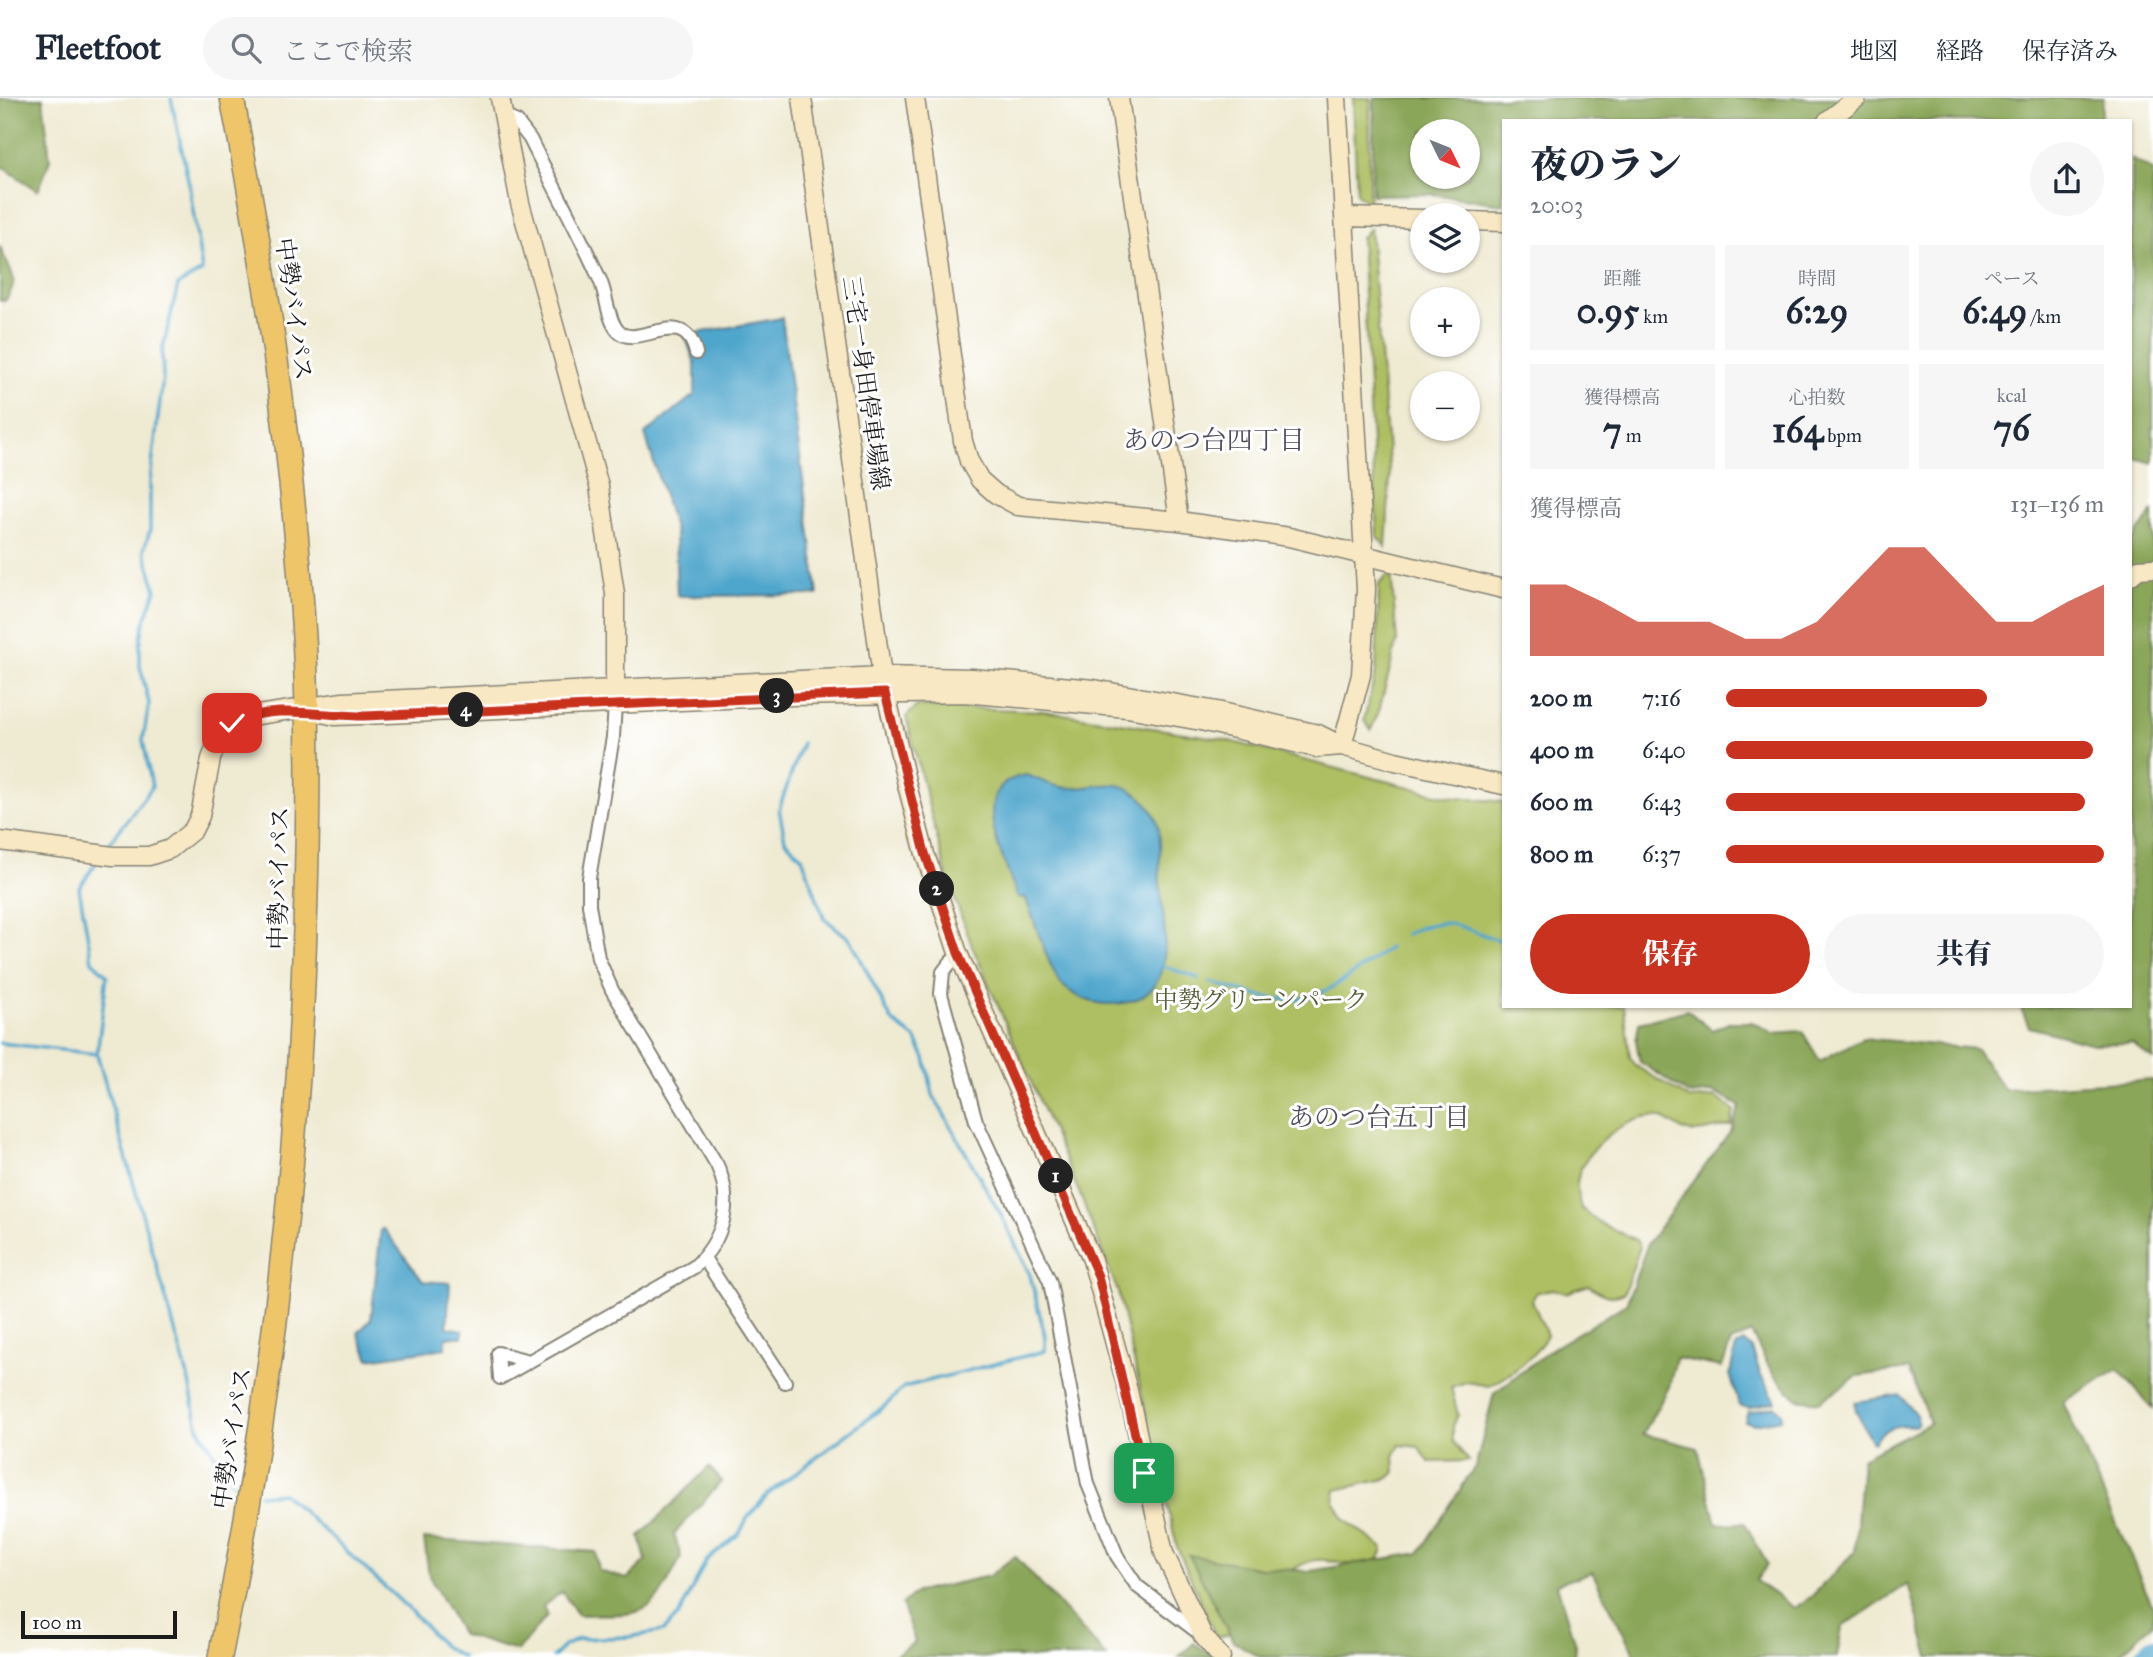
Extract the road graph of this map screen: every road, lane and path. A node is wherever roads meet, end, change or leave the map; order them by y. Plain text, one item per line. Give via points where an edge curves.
1 (232, 98) edge
2 (802, 98) edge
3 (915, 98) edge
4 (1119, 98) edge
5 (1337, 98) edge
6 (1857, 98) edge
7 (501, 107) edge
8 (1831, 119) edge
9 (1345, 217) junction
10 (1410, 219) edge
11 (1480, 221) edge
12 (1502, 222) edge
13 (696, 353) dead end
14 (1179, 521) junction
15 (1364, 555) junction
16 (2153, 568) edge
17 (2132, 574) edge
18 (1502, 589) edge
19 (883, 684) junction
20 (615, 696) junction
21 (306, 709) junction
22 (1342, 746) junction
23 (1502, 785) edge
24 (0, 841) edge
25 (958, 953) junction
26 (704, 1258) junction
27 (529, 1361) dead end
28 (785, 1382) dead end
29 (1203, 1636) junction
30 (220, 1657) edge
31 (1221, 1657) edge

1 - 21 highway, 中勢バイパス via 272,327 292,503
2 - 19 street, 三宅一身田停車場線
3 - 14 street via 963,441 974,471 996,494 1018,506
4 - 14 street
5 - 9 street
6 - 8 street
7 - 13 street via 530,139 600,281 616,328 631,335 676,329 689,337
7 - 20 street via 520,202 599,486 615,594
9 - 10 street
9 - 15 street
11 - 12 street
14 - 15 street via 1289,537
15 - 18 street
15 - 22 street via 1364,647
16 - 17 street
19 - 20 street
19 - 22 street via 1050,699 1201,721 1315,748
19 - 25 street, 三宅一身田停車場線 via 925,853
20 - 21 street via 343,702
20 - 26 street via 613,737 589,878 592,925 598,958 612,990 722,1176 724,1216 718,1238
21 - 24 street via 243,718 224,729 214,746 200,816 182,840 160,854 113,856
21 - 30 highway, 中勢バイパス via 301,1061 280,1298
22 - 23 street
25 - 29 street, 三宅一身田停車場線 via 1092,1260 1164,1553
25 - 29 street via 943,972 941,994 976,1121 1050,1282 1088,1484 1117,1556 1137,1586
26 - 27 street
26 - 28 street
29 - 31 street, 三宅一身田停車場線

